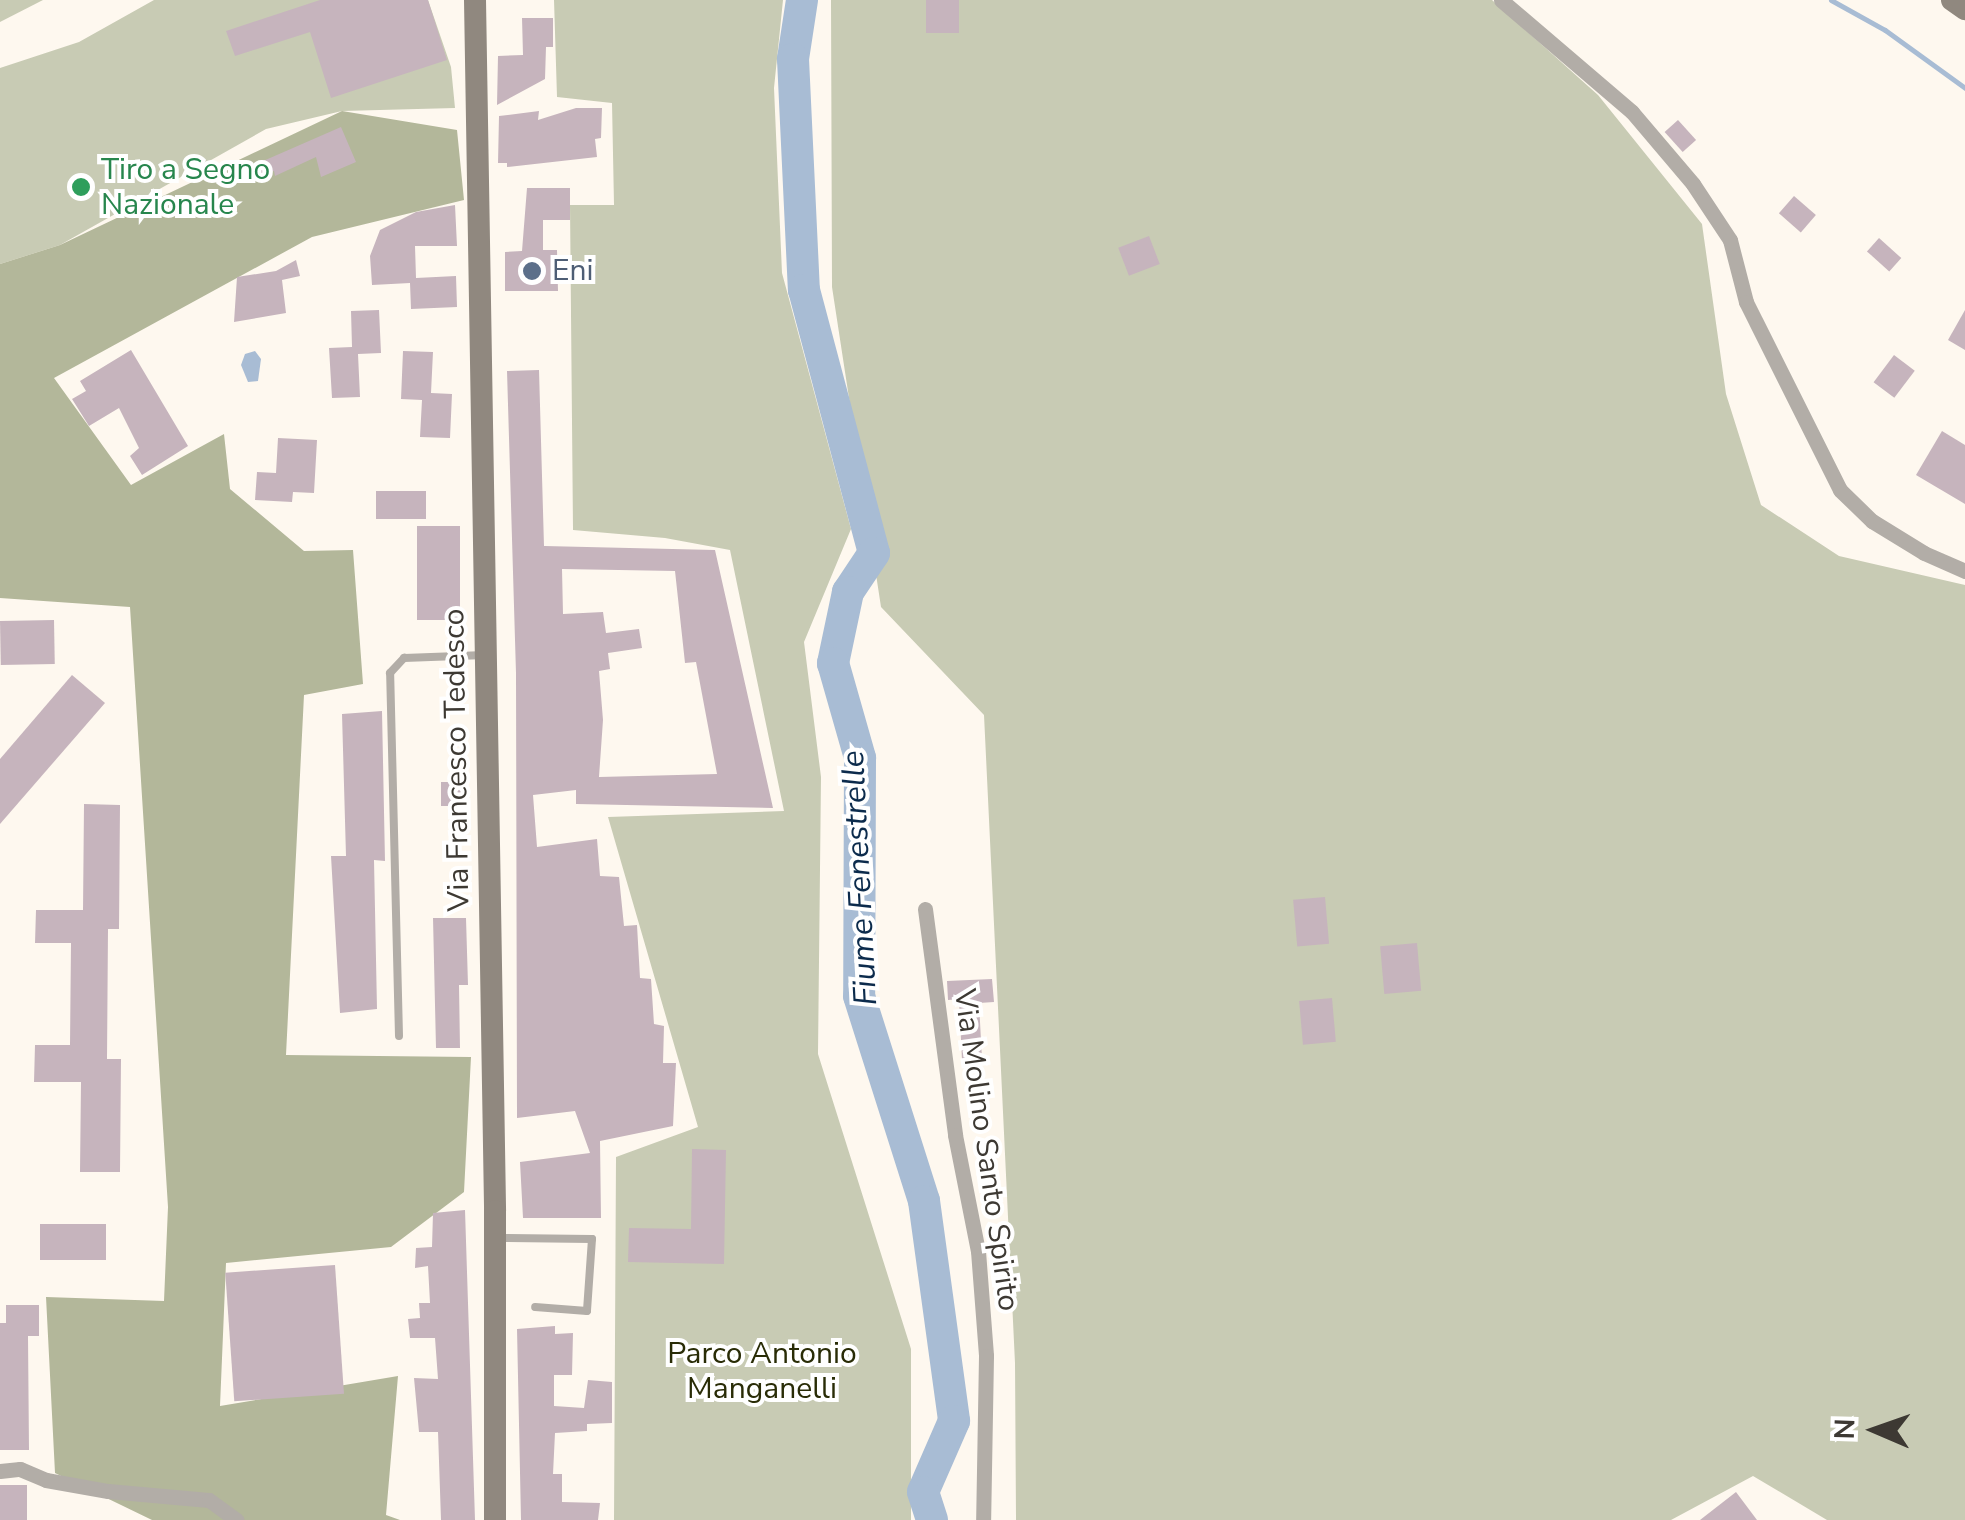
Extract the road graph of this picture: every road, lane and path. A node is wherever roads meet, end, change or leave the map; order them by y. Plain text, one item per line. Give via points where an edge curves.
1 (475, 0) edge
2 (1502, 0) edge
3 (1952, 0) edge
4 (1965, 9) edge
5 (1965, 571) edge
6 (486, 656) junction
7 (925, 909) dead end
8 (399, 1036) dead end
9 (495, 1238) junction
10 (534, 1307) dead end
11 (0, 1471) edge
12 (237, 1520) edge
13 (495, 1520) edge
14 (983, 1520) edge

1 - 6 street, Via Francesco Tedesco
2 - 5 street via 1632,112 1693,184 1730,240 1746,302 1840,490 1872,521
3 - 4 street
6 - 8 lane via 404,658 390,673
6 - 9 street, Via Francesco Tedesco
7 - 14 street, Via Molino Santo Spirito via 978,1252 986,1356
9 - 10 lane via 592,1239 587,1311
9 - 13 street, Via Francesco Tedesco
11 - 12 street via 210,1500

